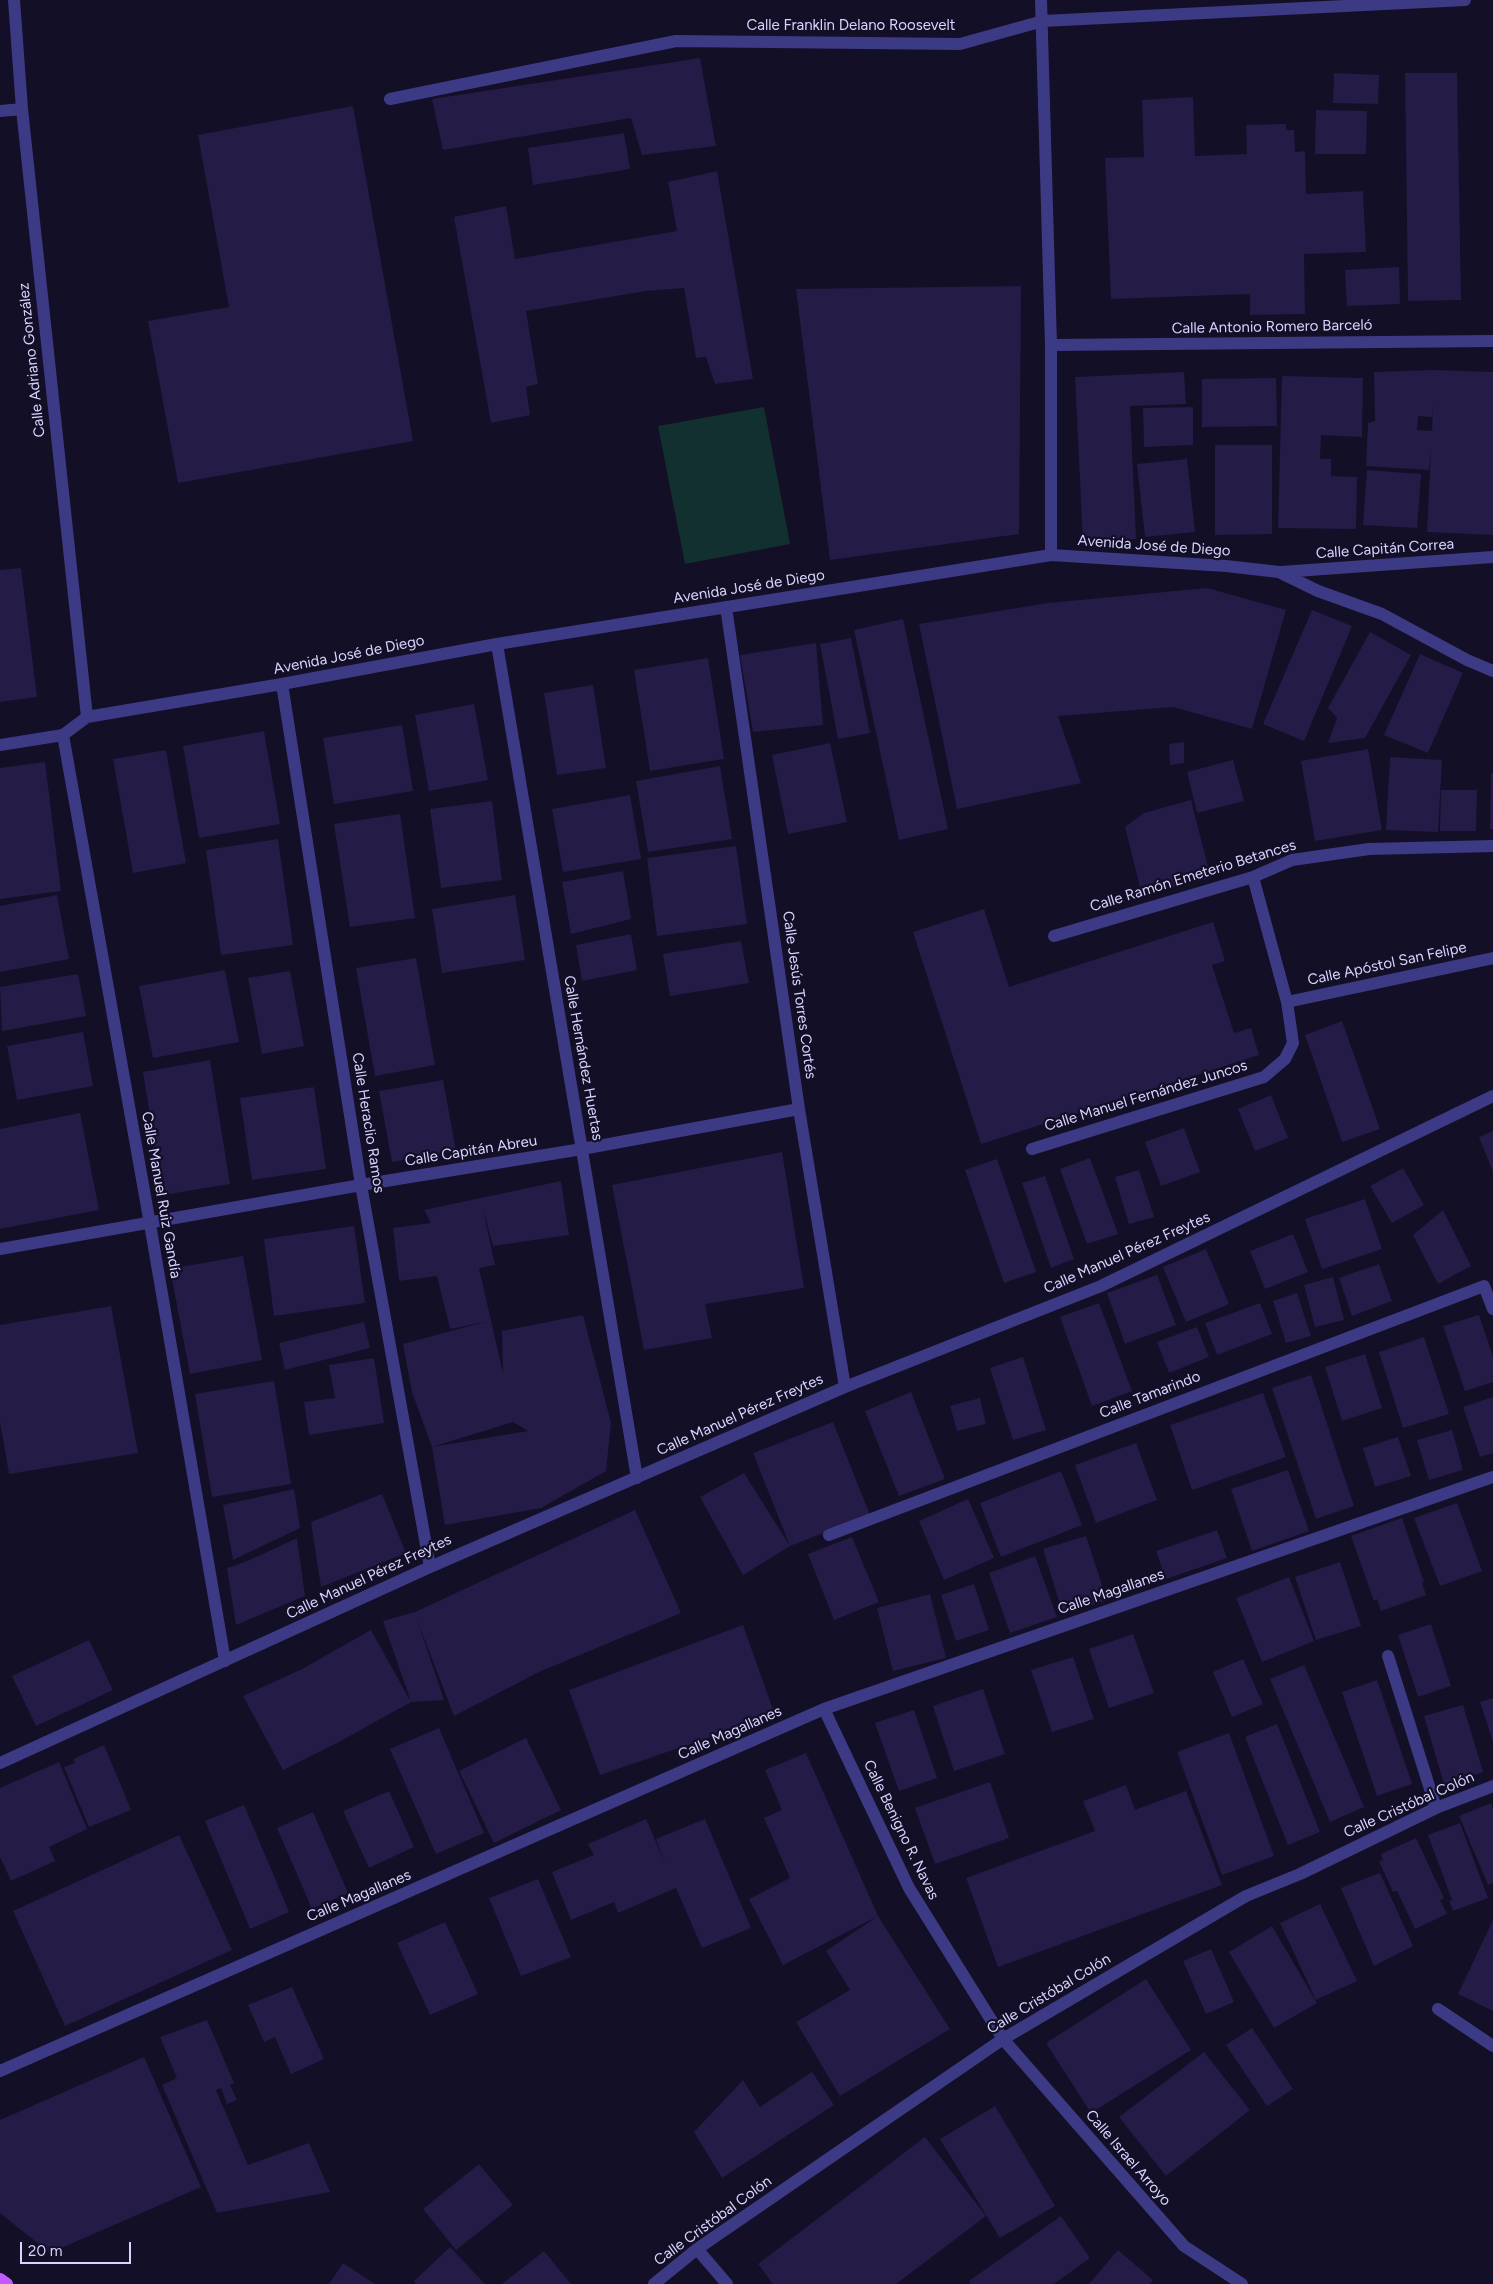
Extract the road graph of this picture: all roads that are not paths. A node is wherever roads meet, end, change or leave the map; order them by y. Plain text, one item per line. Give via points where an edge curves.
1 (14, 0) edge
2 (1041, 0) edge
3 (1465, 0) edge
4 (1043, 21) junction
5 (390, 99) dead end
6 (22, 109) junction
7 (0, 111) edge
8 (1493, 341) edge
9 (1051, 345) junction
10 (1051, 556) junction
11 (1493, 557) edge
12 (1279, 572) junction
13 (726, 607) junction
14 (497, 644) junction
15 (1493, 671) edge
16 (282, 684) junction
17 (88, 717) junction
18 (63, 735) junction
19 (0, 745) edge
20 (1493, 846) edge
21 (1253, 877) junction
22 (1054, 936) dead end
23 (1493, 958) edge
24 (1287, 1002) junction
25 (1493, 1096) edge
26 (799, 1109) junction
27 (582, 1149) junction
28 (1032, 1149) dead end
29 (361, 1185) junction
30 (150, 1224) junction
31 (0, 1249) edge
32 (1493, 1309) edge
33 (845, 1387) junction
34 (1493, 1476) edge
35 (637, 1478) junction
36 (829, 1535) dead end
37 (430, 1566) junction
38 (1388, 1656) dead end
39 (225, 1661) junction
40 (824, 1709) junction
41 (0, 1763) edge
42 (1493, 1786) edge
43 (1436, 1808) junction
44 (1438, 2009) dead end
45 (1003, 2039) junction
46 (1493, 2046) edge
47 (0, 2071) edge
48 (697, 2249) junction
49 (0, 2279) edge
50 (7, 2284) edge
51 (654, 2284) edge
52 (727, 2284) edge
53 (1242, 2284) edge

1 - 6 street, Calle Adriano González
2 - 4 street
3 - 4 street, Calle Franklin Delano Roosevelt
4 - 5 street, Calle Franklin Delano Roosevelt via 960,44 676,41
4 - 9 street
6 - 7 street
6 - 17 street, Calle Adriano González
8 - 9 street, Calle Antonio Romero Barceló
9 - 10 street
10 - 12 street, Avenida José de Diego
10 - 13 street, Avenida José de Diego
11 - 12 street, Calle Capitán Correa
12 - 15 street, Avenida José de Diego via 1318,591 1382,614
13 - 14 street, Avenida José de Diego
13 - 26 street, Calle Jesús Torres Cortés
14 - 16 street, Avenida José de Diego
14 - 27 street, Calle Hernández Huertas
16 - 17 street, Avenida José de Diego
16 - 29 street, Calle Heraclio Ramos
17 - 18 street, Avenida José de Diego
18 - 19 street, Avenida José de Diego
18 - 30 street, Calle Manuel Ruiz Gandía
20 - 21 street, Calle Ramón Emeterio Betances via 1369,850 1292,860
21 - 22 street, Calle Ramón Emeterio Betances
21 - 24 street, Calle Manuel Fernández Juncos
23 - 24 street, Calle Apóstol San Felipe
24 - 28 street, Calle Manuel Fernández Juncos via 1293,1043 1285,1059 1264,1077
25 - 33 street, Calle Manuel Pérez Freytes via 1101,1286
26 - 27 street, Calle Capitán Abreu
26 - 33 street, Calle Jesús Torres Cortés
27 - 29 street, Calle Capitán Abreu
27 - 35 street, Calle Hernández Huertas
29 - 30 street, Calle Capitán Abreu
29 - 37 street, Calle Heraclio Ramos
30 - 31 street, Calle Capitán Abreu
30 - 39 street, Calle Manuel Ruiz Gandía
32 - 36 street, Calle Tamarindo via 1484,1286
33 - 35 street, Calle Manuel Pérez Freytes
34 - 40 street, Calle Magallanes
35 - 37 street, Calle Manuel Pérez Freytes
37 - 39 street, Calle Manuel Pérez Freytes
38 - 43 street
39 - 41 street, Calle Manuel Pérez Freytes
40 - 45 street, Calle Benigno R. Navas via 909,1888
40 - 47 street, Calle Magallanes
42 - 43 street, Calle Cristóbal Colón
43 - 45 street, Calle Cristóbal Colón via 1300,1874 1246,1896
44 - 46 street
45 - 48 street, Calle Cristóbal Colón
45 - 53 street, Calle Israel Arroyo via 1184,2246
48 - 51 street, Calle Cristóbal Colón
48 - 52 street
49 - 50 main road

